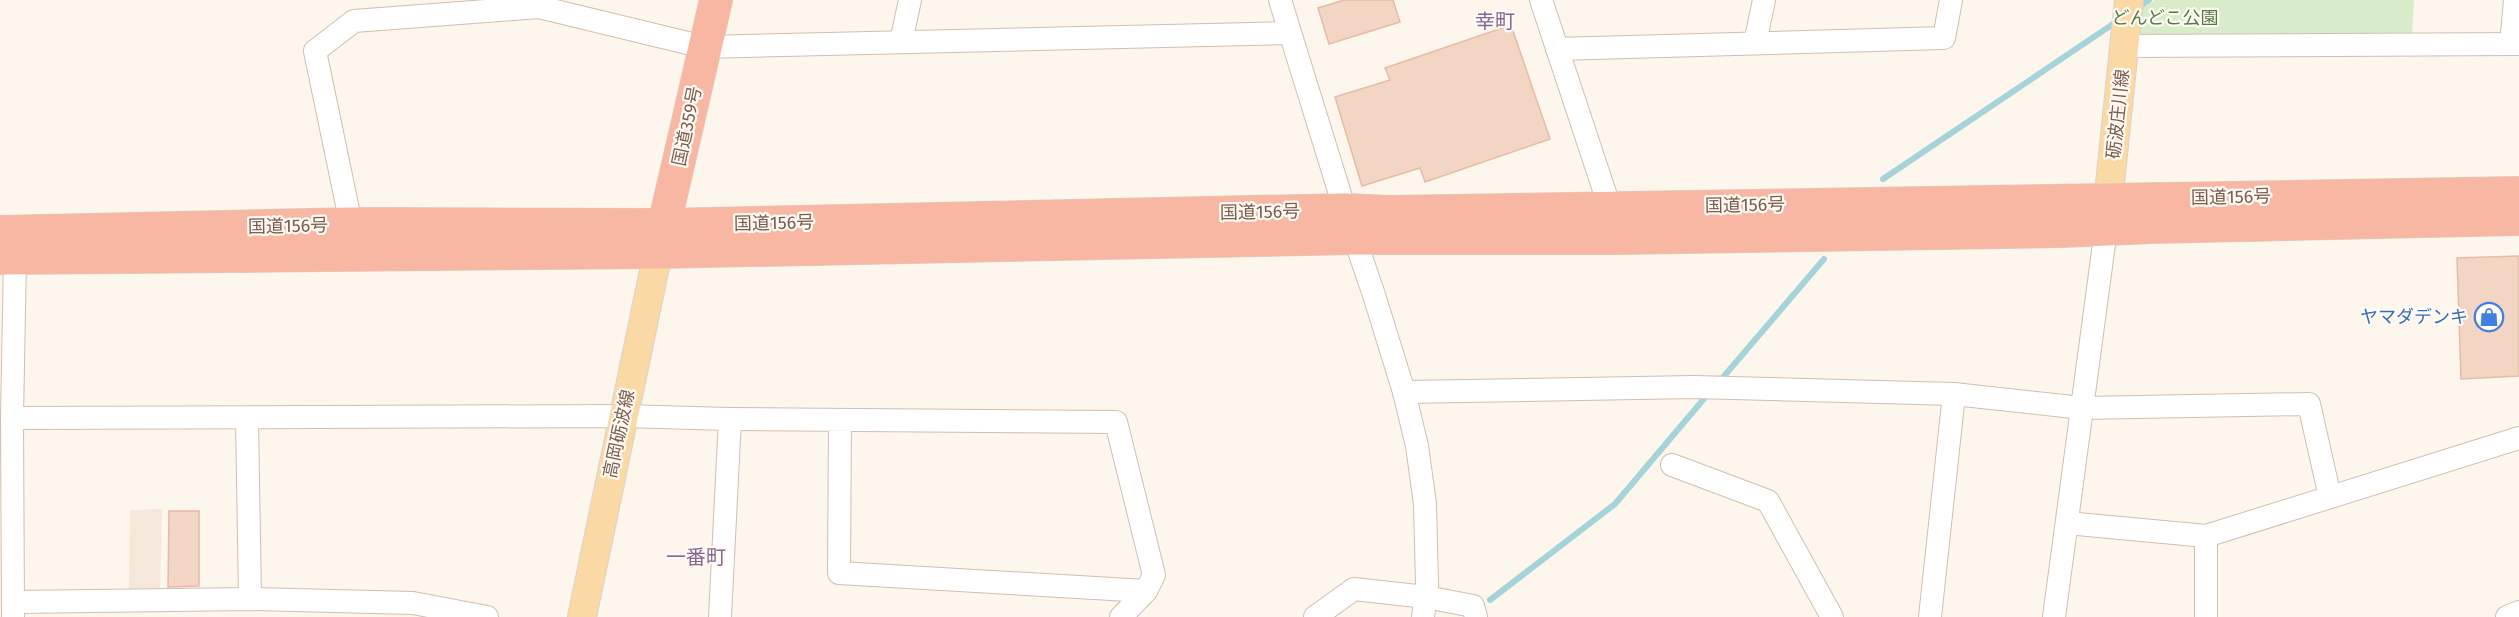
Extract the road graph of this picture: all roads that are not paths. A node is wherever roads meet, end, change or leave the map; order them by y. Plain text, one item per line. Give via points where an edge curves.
1 (716, 0) edge
2 (910, 0) edge
3 (1280, 0) edge
4 (1541, 0) edge
5 (1764, 0) edge
6 (1951, 0) edge
7 (2129, 0) edge
8 (2515, 0) edge
9 (540, 4) edge
10 (1289, 33) junction
11 (901, 42) junction
12 (1755, 43) junction
13 (2515, 44) edge
14 (2125, 46) junction
15 (704, 47) junction
16 (1557, 49) junction
17 (2519, 193) edge
18 (1610, 207) junction
19 (2107, 214) junction
20 (2519, 219) edge
21 (351, 224) junction
22 (1350, 224) junction
23 (661, 238) junction
24 (1620, 238) junction
25 (5, 249) edge
26 (1404, 392) junction
27 (1954, 394) junction
28 (2082, 408) junction
29 (622, 416) junction
30 (12, 418) junction
31 (247, 418) junction
32 (730, 419) junction
33 (840, 420) junction
34 (2519, 438) edge
35 (1672, 465) dead end
36 (2331, 497) junction
37 (2067, 523) junction
38 (2206, 536) junction
39 (1146, 591) junction
40 (249, 599) junction
41 (1425, 607) edge
42 (13, 609) edge
43 (412, 610) edge
44 (2519, 612) edge
45 (487, 617) edge
46 (582, 617) edge
47 (720, 617) edge
48 (1121, 617) edge
49 (1315, 617) edge
50 (1476, 617) edge
51 (1832, 617) edge
52 (1930, 617) edge
53 (2054, 617) edge
54 (2206, 617) edge
55 (2507, 617) edge

1 - 15 highway, 国道359号
2 - 11 street
3 - 10 street
4 - 16 street
5 - 12 street
6 - 12 street via 1944,38
7 - 14 main road, 砺波庄川線
8 - 13 street
9 - 15 street
9 - 21 street via 354,21 315,51
10 - 11 street
10 - 22 street
11 - 15 street
12 - 16 street
13 - 14 street
14 - 19 main road, 砺波庄川線
15 - 23 highway, 国道359号
16 - 18 street
17 - 19 highway, 国道156号
18 - 19 highway, 国道156号
18 - 22 highway, 国道156号 via 1389,212
18 - 24 street
19 - 20 highway, 国道156号
19 - 24 highway, 国道156号
19 - 28 street
21 - 23 highway, 国道156号
21 - 25 highway, 国道156号
22 - 23 highway, 国道156号
22 - 24 highway, 国道156号
22 - 26 street
23 - 25 highway, 国道156号
23 - 29 main road, 高岡砺波線
25 - 30 street
26 - 27 street via 1694,387
26 - 41 street via 1425,504
27 - 28 street
27 - 52 street
28 - 36 street via 2309,404
28 - 37 street
29 - 31 street
29 - 32 street
29 - 46 main road, 高岡砺波線
30 - 31 street
30 - 42 street
31 - 40 street
32 - 33 street
32 - 47 street
33 - 39 street via 1116,422 1154,575
33 - 39 street via 839,573
34 - 36 street
35 - 51 street via 1768,501
36 - 38 street
37 - 38 street
37 - 53 street
38 - 54 street
39 - 48 street
40 - 42 street
40 - 43 street
41 - 49 street via 1354,588
41 - 50 street via 1473,606
43 - 45 street
44 - 55 street

